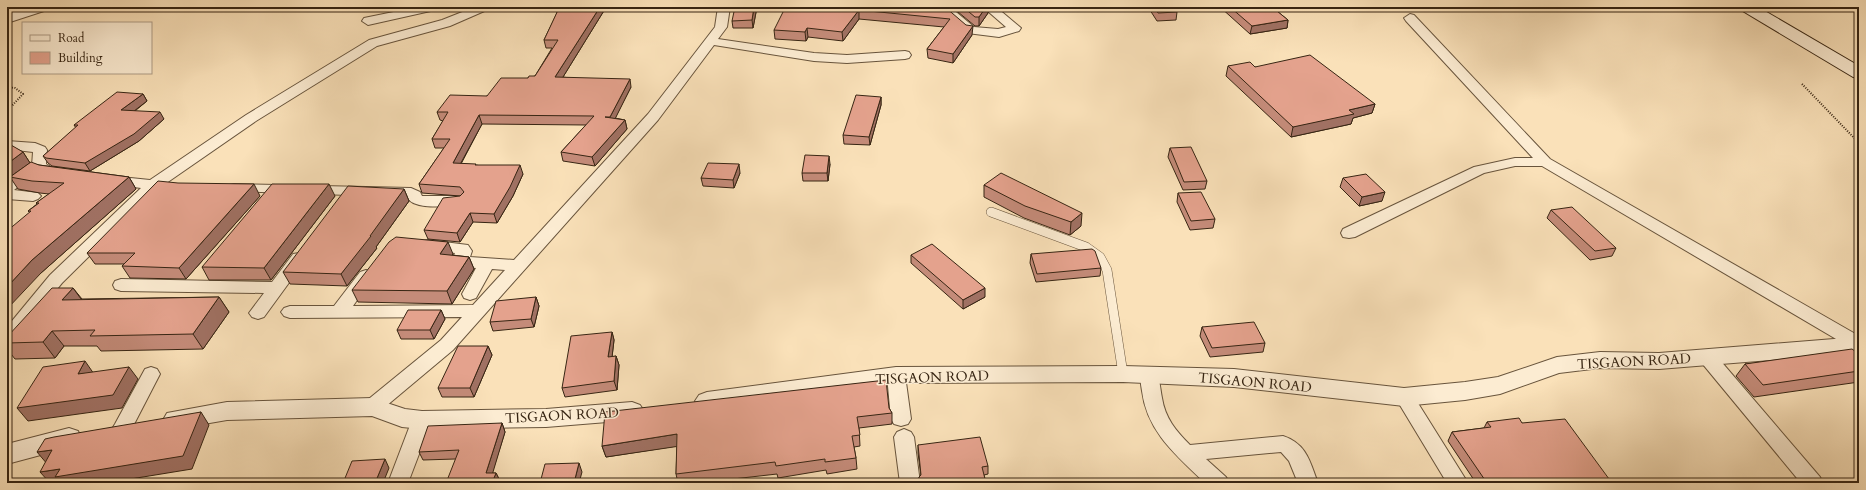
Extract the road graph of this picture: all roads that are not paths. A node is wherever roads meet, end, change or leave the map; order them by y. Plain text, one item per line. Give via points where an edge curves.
1 (42, 7) edge
2 (435, 7) edge
3 (485, 7) edge
4 (724, 7) edge
5 (943, 7) edge
6 (989, 7) edge
7 (1747, 7) edge
8 (1765, 7) edge
9 (1410, 18) dead end
10 (7, 19) edge
11 (710, 41) junction
12 (373, 42) junction
13 (1820, 43) junction
14 (905, 55) dead end
15 (1859, 62) edge
16 (1859, 73) edge
17 (7, 145) edge
18 (1545, 162) junction
19 (39, 165) junction
20 (70, 174) edge
21 (100, 178) edge
22 (153, 186) junction
23 (176, 186) edge
24 (222, 187) edge
25 (7, 188) edge
26 (275, 189) junction
27 (7, 194) edge
28 (33, 196) dead end
29 (458, 201) edge
30 (260, 206) edge
31 (991, 212) dead end
32 (1349, 234) dead end
33 (413, 244) edge
34 (308, 246) edge
35 (487, 264) junction
36 (374, 266) edge
37 (517, 266) junction
38 (207, 269) edge
39 (121, 285) dead end
40 (192, 286) junction
41 (277, 288) junction
42 (470, 294) dead end
43 (477, 311) junction
44 (290, 312) dead end
45 (339, 312) junction
46 (258, 313) dead end
47 (7, 339) edge
48 (1859, 345) edge
49 (1707, 357) junction
50 (152, 374) dead end
51 (1123, 374) junction
52 (1149, 375) junction
53 (896, 376) junction
54 (1404, 397) junction
55 (689, 403) edge
56 (372, 407) junction
57 (649, 408) edge
58 (422, 420) junction
59 (105, 431) junction
60 (1187, 453) junction
61 (7, 454) edge
62 (398, 483) edge
63 (910, 483) edge
64 (1219, 483) edge
65 (1308, 483) edge
66 (1458, 483) edge
67 (1813, 483) edge

1 - 10 street
2 - 12 street via 367,16
3 - 12 street via 446,23
4 - 11 street via 721,27
5 - 6 street via 970,30 999,33 1015,28
7 - 13 main road
8 - 13 main road
9 - 18 street
11 - 14 street via 814,57 847,59
11 - 37 street via 652,117
12 - 22 street via 251,118
13 - 15 main road
13 - 16 main road
17 - 19 street via 34,147 40,150
18 - 32 street via 1515,162 1479,170
18 - 48 street
19 - 20 street via 47,171
19 - 25 street
21 - 22 street
22 - 23 street
22 - 47 street via 56,280
24 - 26 street
26 - 29 street via 344,198 411,193 415,195 416,200
26 - 30 street
27 - 28 street
31 - 51 lane via 1086,247 1100,257 1107,270
33 - 35 street via 462,249 462,258 465,262
34 - 41 street
35 - 37 street
35 - 42 street
36 - 45 street
37 - 43 street
38 - 40 street
39 - 40 street
40 - 41 street
41 - 46 street
43 - 45 street
43 - 56 street via 447,345
44 - 45 street
48 - 49 street, TISGAON ROAD
49 - 54 street, TISGAON ROAD via 1659,361 1600,360 1557,365 1500,385
49 - 67 street
50 - 59 street
51 - 52 street, TISGAON ROAD
51 - 53 street, TISGAON ROAD
52 - 54 street, TISGAON ROAD via 1234,378
52 - 60 street via 1157,416 1169,436
53 - 55 street, TISGAON ROAD
53 - 63 street
54 - 66 street
56 - 58 street, TISGAON ROAD via 402,418
56 - 59 street, TISGAON ROAD via 227,411
57 - 58 street, TISGAON ROAD via 546,418
58 - 62 street
59 - 61 street, TISGAON ROAD via 64,438
60 - 64 street
60 - 65 street via 1282,444 1290,446 1294,451

